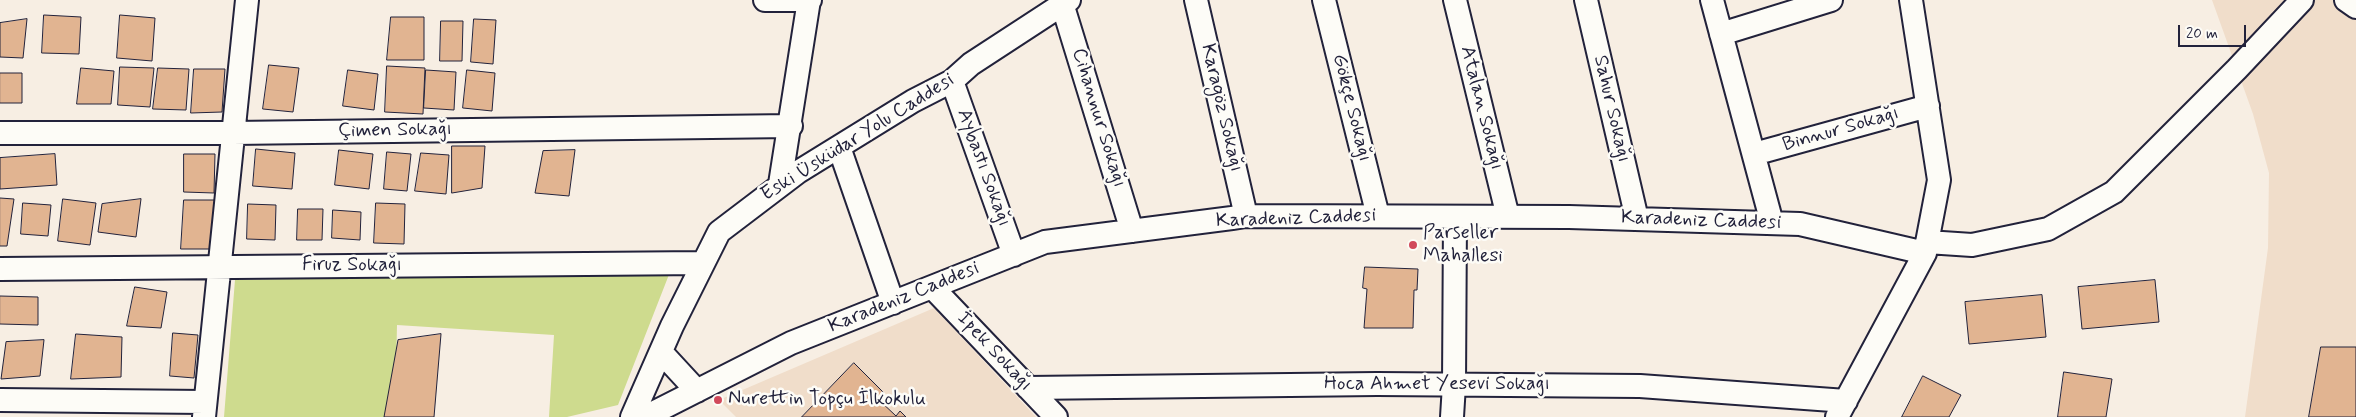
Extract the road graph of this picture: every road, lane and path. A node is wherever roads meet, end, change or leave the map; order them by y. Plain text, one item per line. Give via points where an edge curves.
1 (247, 0) edge
2 (765, 0) edge
3 (809, 0) edge
4 (1196, 0) edge
5 (1324, 0) edge
6 (1455, 0) edge
7 (1586, 0) edge
8 (1712, 0) edge
9 (1831, 0) edge
10 (1911, 0) edge
11 (2302, 0) edge
12 (2346, 0) edge
13 (1064, 2) edge
14 (2356, 7) edge
15 (1721, 34) junction
16 (952, 81) junction
17 (1928, 106) junction
18 (791, 126) junction
19 (0, 133) edge
20 (233, 133) junction
21 (839, 147) junction
22 (1754, 154) junction
23 (780, 184) junction
24 (1246, 216) junction
25 (1378, 216) junction
26 (1455, 216) junction
27 (1508, 217) junction
28 (1637, 219) junction
29 (1772, 223) junction
30 (1132, 231) junction
31 (1926, 247) junction
32 (1014, 254) junction
33 (703, 264) junction
34 (221, 268) junction
35 (0, 269) edge
36 (932, 287) junction
37 (893, 302) junction
38 (661, 352) junction
39 (1454, 384) junction
40 (1028, 388) junction
41 (697, 391) junction
42 (0, 400) edge
43 (204, 409) edge
44 (1842, 409) edge
45 (632, 417) edge
46 (645, 417) edge
47 (1056, 417) edge
48 (1452, 417) edge

1 - 20 street
2 - 3 street
3 - 18 street
4 - 24 street, Karagöz Sokağı
5 - 25 street, Gökçe Sokağı
6 - 27 street, Atalan Sokağı
7 - 28 street, Sahur Sokağı
8 - 15 street
9 - 15 street
10 - 17 street
11 - 31 street, Karadeniz Caddesi via 2114,192 2048,229 1972,245
12 - 14 street
13 - 16 street, Eski Üsküdar Yolu Caddesi via 971,64
13 - 30 street, Cihannur Sokağı
15 - 22 street
16 - 21 street, Eski Üsküdar Yolu Caddesi
16 - 32 street, Aybastı Sokağı
17 - 22 street, Binnur Sokağı
17 - 31 street via 1939,180
18 - 20 street, Çimen Sokağı
18 - 23 street
19 - 20 street, Çimen Sokağı
20 - 34 street
21 - 23 street, Eski Üsküdar Yolu Caddesi
21 - 37 street
22 - 29 street
23 - 33 street, Eski Üsküdar Yolu Caddesi via 719,232
24 - 25 street, Karadeniz Caddesi
24 - 30 street, Karadeniz Caddesi
25 - 26 street, Karadeniz Caddesi
26 - 27 street, Karadeniz Caddesi
26 - 39 street
27 - 28 street, Karadeniz Caddesi
28 - 29 street, Karadeniz Caddesi
29 - 31 street, Karadeniz Caddesi via 1800,224
30 - 32 street, Karadeniz Caddesi via 1045,242
31 - 44 street
32 - 36 street, Karadeniz Caddesi
33 - 34 street, Firuz Sokağı
33 - 38 street, Eski Üsküdar Yolu Caddesi
34 - 35 street, Firuz Sokağı
34 - 43 street
36 - 37 street, Karadeniz Caddesi
36 - 40 street, İpek Sokağı
37 - 41 street, Karadeniz Caddesi via 791,343
38 - 41 street
38 - 45 street, Eski Üsküdar Yolu Caddesi
39 - 40 street, Hoca Ahmet Yesevi Sokağı
39 - 44 street, Hoca Ahmet Yesevi Sokağı via 1640,386
39 - 48 street
40 - 47 street, İpek Sokağı
41 - 46 street, Karadeniz Caddesi
42 - 43 street

